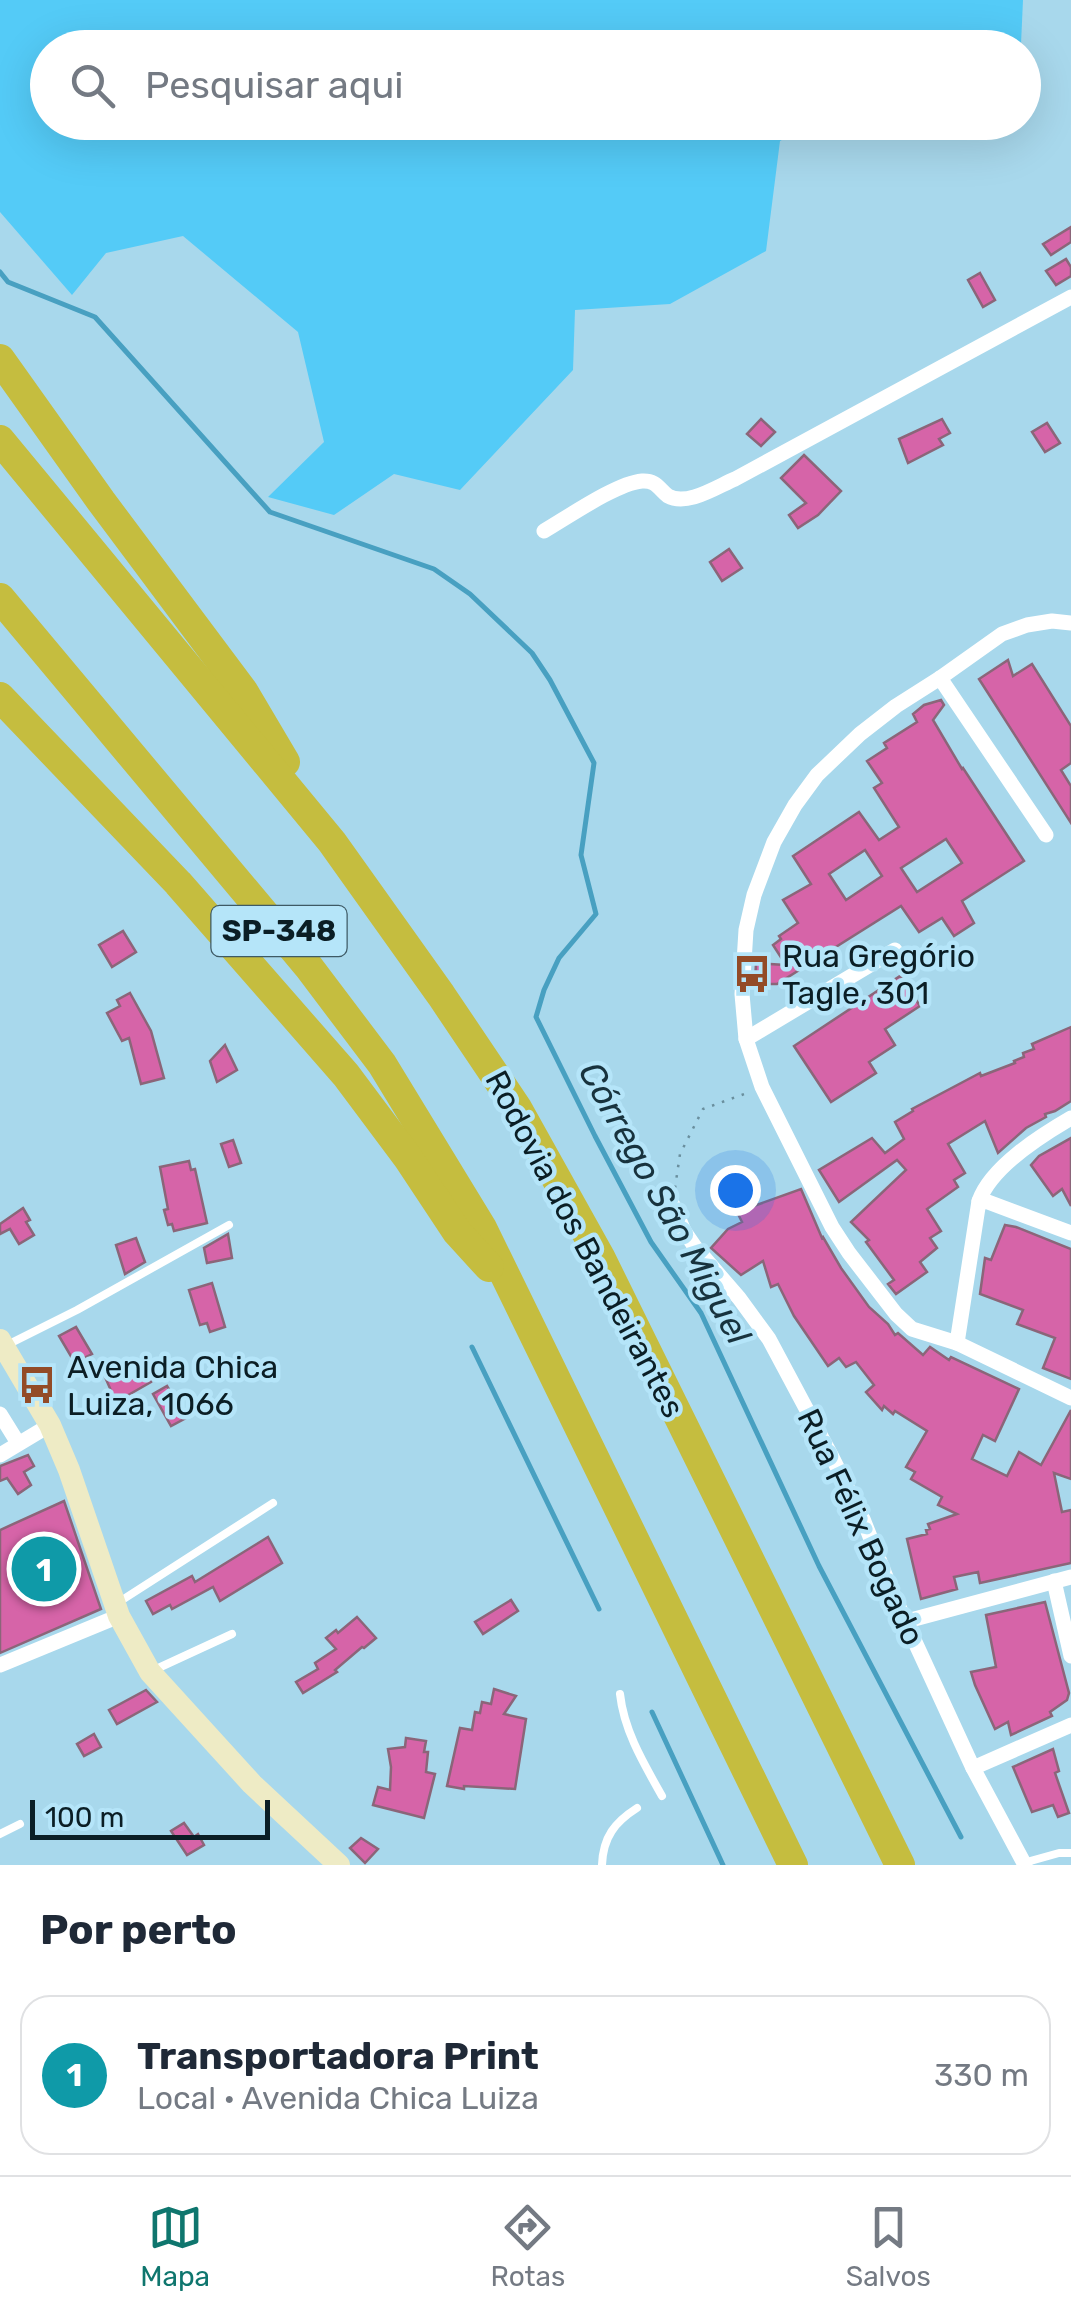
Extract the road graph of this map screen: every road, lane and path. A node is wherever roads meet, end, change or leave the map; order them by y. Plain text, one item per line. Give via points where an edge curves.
1 (1071, 296) edge
2 (0, 359) edge
3 (0, 440) edge
4 (544, 531) dead end
5 (0, 598) edge
6 (1071, 623) edge
7 (940, 678) junction
8 (0, 697) edge
9 (1046, 835) dead end
10 (332, 842) junction
11 (895, 950) dead end
12 (746, 1038) junction
13 (762, 1087) junction
14 (1071, 1118) edge
15 (979, 1202) junction
16 (673, 1204) joint
17 (229, 1226) dead end
18 (1071, 1233) edge
19 (515, 1296) junction
20 (957, 1343) junction
21 (2, 1344) edge
22 (1071, 1398) edge
23 (0, 1414) edge
24 (50, 1425) junction
25 (18, 1444) junction
26 (0, 1455) edge
27 (273, 1504) dead end
28 (1071, 1577) edge
29 (1054, 1581) junction
30 (117, 1610) junction
31 (906, 1620) junction
32 (232, 1634) dead end
33 (1071, 1656) edge
34 (0, 1665) edge
35 (150, 1672) junction
36 (620, 1694) dead end
37 (1071, 1725) edge
38 (974, 1768) junction
39 (662, 1796) dead end
40 (638, 1808) dead end
41 (20, 1824) dead end
42 (0, 1834) edge
43 (1071, 1853) edge
44 (1024, 1864) edge
45 (339, 1865) edge
46 (602, 1865) edge
47 (793, 1865) edge
48 (900, 1865) edge

1 - 4 street via 735,479 681,500 646,480 629,484
2 - 10 highway via 243,691
3 - 10 highway, Rodovia dos Bandeirantes / SP-348
5 - 19 highway, SP-348 via 382,1064 482,1228
6 - 7 street via 1002,634
7 - 9 street
7 - 12 street via 860,734 817,775 774,842 746,930
8 - 19 highway via 246,958 346,1076 457,1232
10 - 48 highway, Rodovia dos Bandeirantes / SP-348 via 526,1124 600,1256
11 - 12 street
12 - 13 street
13 - 16 path via 702,1109 680,1154
13 - 20 street via 849,1253 912,1330
14 - 15 street via 995,1175
15 - 18 street
15 - 20 street
16 - 31 street, Rua Félix Bogado via 695,1248 769,1339 844,1480
17 - 21 lane
19 - 47 highway, SP-348
20 - 22 street
21 - 24 main road
23 - 25 street
24 - 25 street
24 - 30 main road
25 - 26 street
27 - 30 lane
28 - 29 street
29 - 31 street
29 - 33 street
30 - 34 street
30 - 35 main road
31 - 38 street, Rua Félix Bogado
32 - 35 lane
35 - 45 main road via 252,1784
36 - 39 lane via 637,1750
37 - 38 street
38 - 44 street, Rua Félix Bogado
40 - 46 lane via 607,1836
41 - 42 lane
43 - 44 lane

